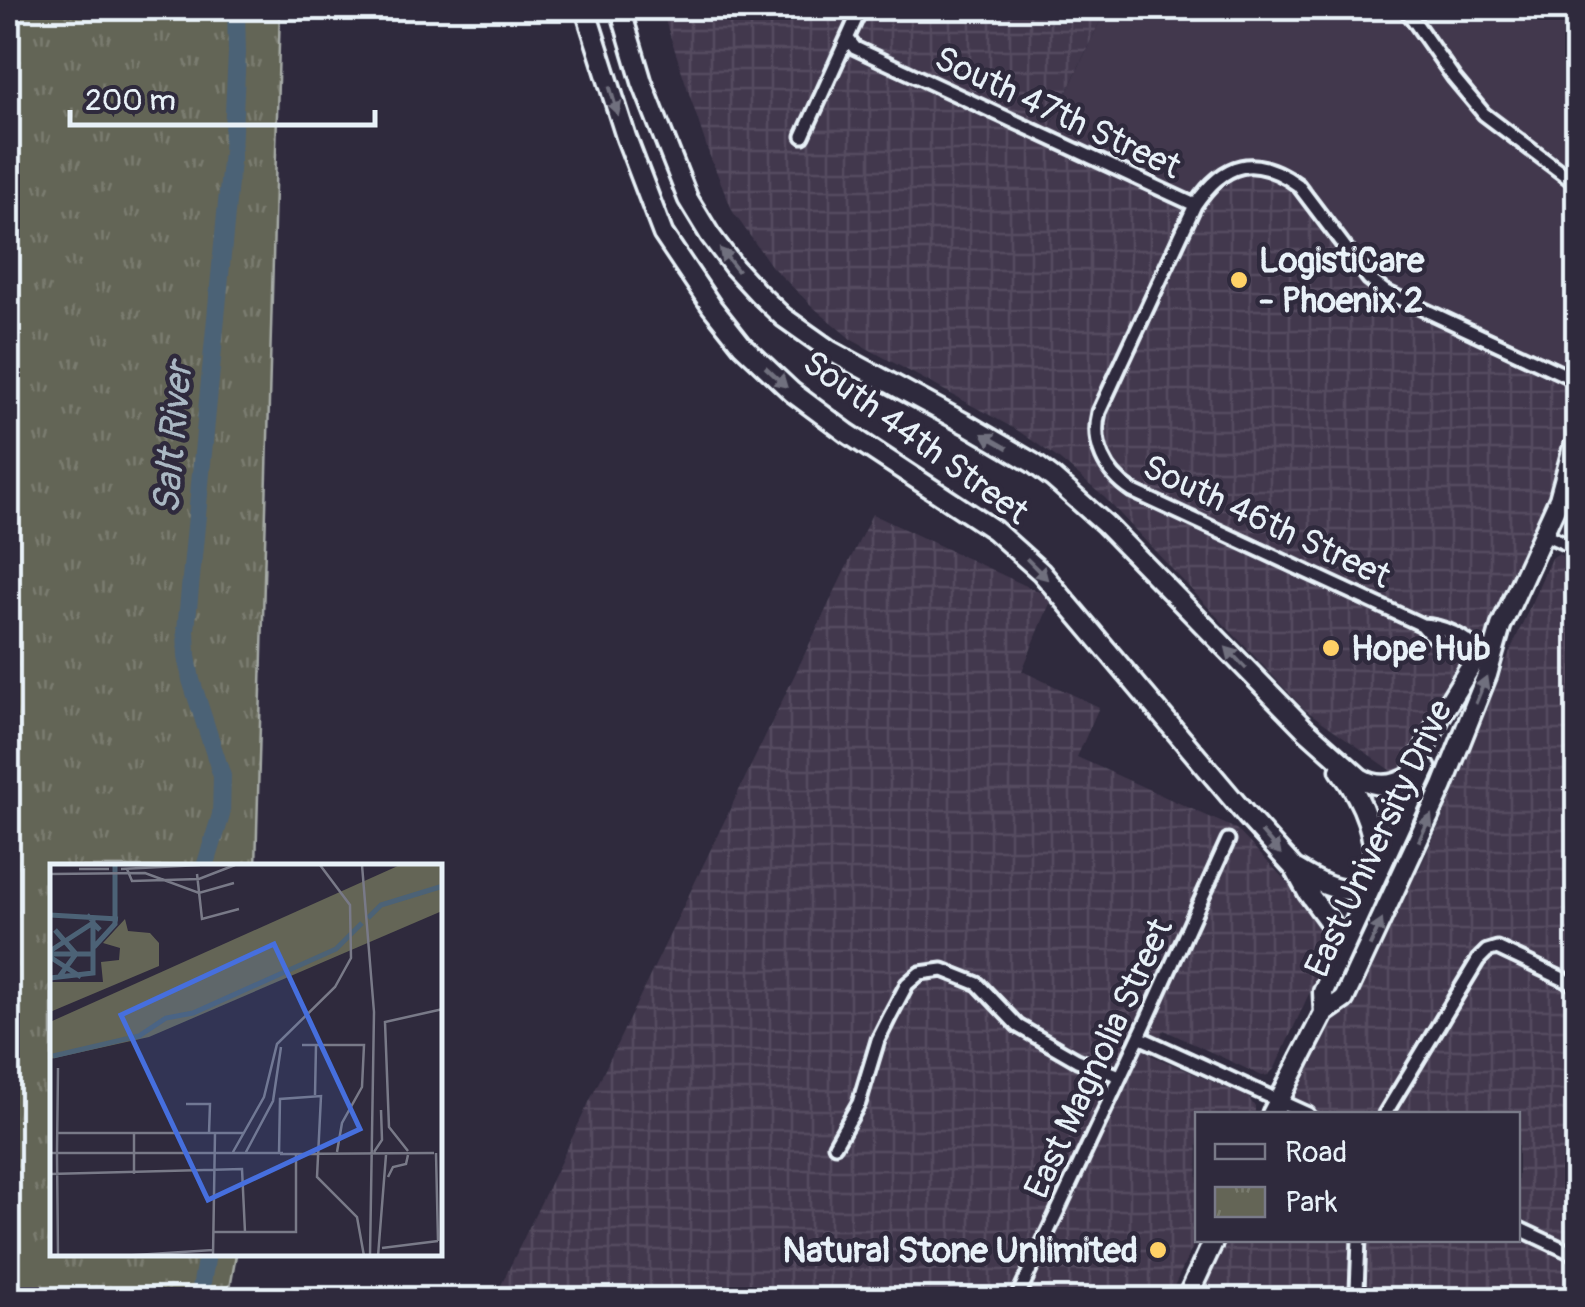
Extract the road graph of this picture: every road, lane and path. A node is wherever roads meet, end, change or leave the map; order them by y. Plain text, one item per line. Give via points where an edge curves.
1 (585, 8) edge
2 (620, 8) edge
3 (861, 8) edge
4 (1405, 8) edge
5 (848, 39) junction
6 (803, 136) dead end
7 (1578, 184) edge
8 (1195, 205) junction
9 (1578, 381) edge
10 (1578, 440) edge
11 (1578, 473) edge
12 (1559, 499) junction
13 (1544, 534) junction
14 (1578, 550) edge
15 (1482, 659) junction
16 (1304, 728) junction
17 (1228, 840) dead end
18 (1295, 869) junction
19 (1374, 878) junction
20 (1396, 888) junction
21 (1333, 970) junction
22 (1578, 986) edge
23 (1324, 1013) junction
24 (1139, 1037) junction
25 (1120, 1076) junction
26 (1275, 1108) edge
27 (1386, 1112) edge
28 (835, 1145) dead end
29 (1520, 1229) edge
30 (1213, 1242) edge
31 (1358, 1242) edge
32 (1578, 1256) edge
33 (1016, 1300) edge
34 (1186, 1300) edge
35 (1354, 1300) edge

1 -> 18 main road, South 44th Street via 663,234 742,345 792,392 994,530 1041,572
16 -> 2 main road, South 44th Street via 1053,478 831,351 758,293 688,199
3 - 5 street
4 - 7 street via 1484,114
5 - 6 street
5 - 8 street, South 47th Street via 854,48
8 - 9 street, South 47th Street via 1225,172 1261,166 1283,174 1386,292
8 - 15 street, South 46th Street via 1098,412 1100,454 1132,490
10 - 12 main road, East University Drive
11 - 12 main road, East University Drive
12 - 13 main road, East University Drive
13 - 14 street
13 - 15 main road, East University Drive
15 - 16 main road via 1403,782 1368,783
15 - 19 main road, East University Drive
20 -> 15 main road, East University Drive via 1487,674
16 - 19 main road via 1367,814
17 - 24 street, East Magnolia Street
18 - 19 main road via 1335,889 1356,890
18 - 21 main road via 1336,931
19 - 20 main road
19 - 21 main road, East University Drive
23 -> 20 main road, East University Drive via 1344,999
21 - 23 main road, East University Drive via 1323,992
22 - 27 street via 1497,948 1487,951
23 - 26 main road, East University Drive
24 - 25 street, East Magnolia Street
24 - 26 street
25 - 28 street via 1018,1026 978,984 943,970 920,973 878,1040 858,1104
25 - 33 street, East Magnolia Street
29 - 32 street
30 - 34 main road
31 - 35 street

